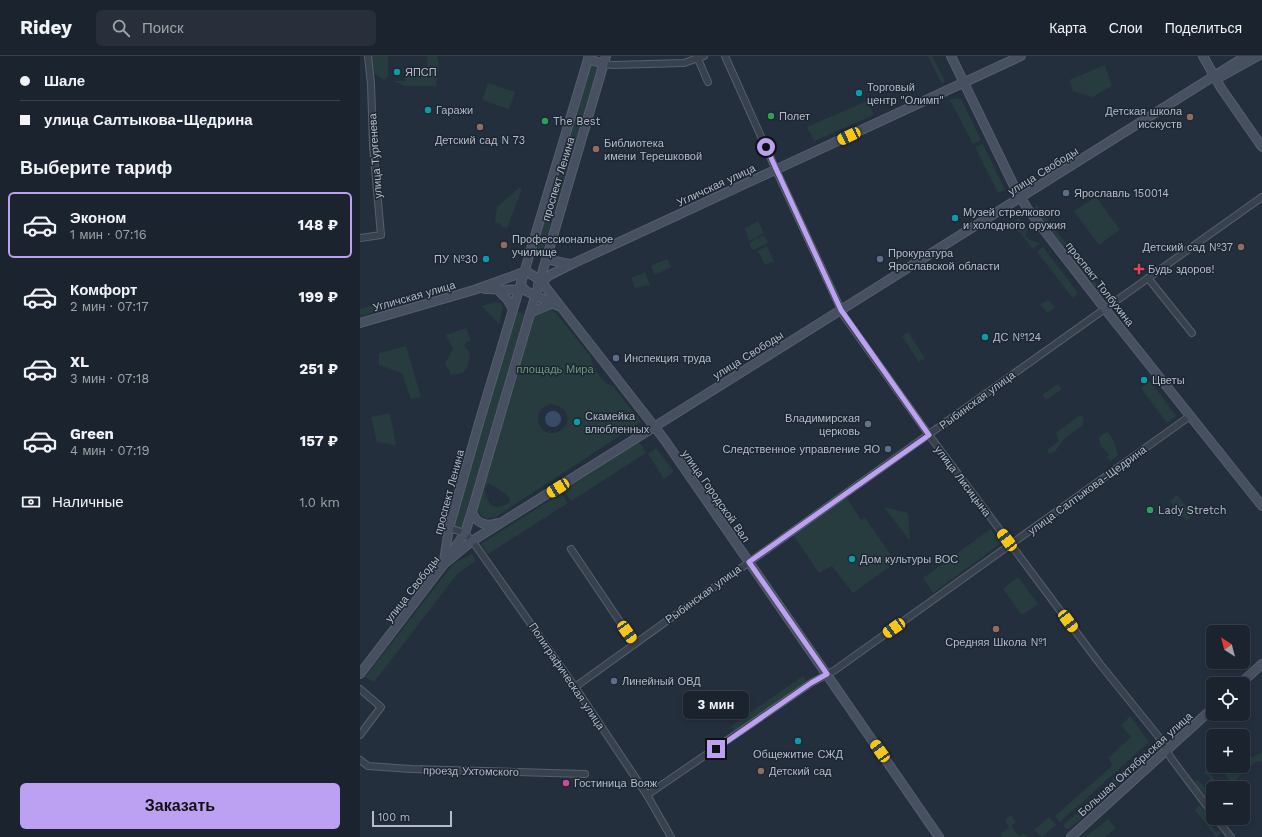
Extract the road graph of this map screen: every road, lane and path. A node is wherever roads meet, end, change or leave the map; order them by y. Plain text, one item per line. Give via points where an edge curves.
1 (368, 56) edge
2 (725, 56) edge
3 (950, 56) edge
4 (1021, 56) edge
5 (1203, 56) edge
6 (1246, 56) edge
7 (1258, 56) edge
8 (701, 57) edge
9 (588, 58) edge
10 (605, 60) edge
11 (1214, 78) junction
12 (708, 82) dead end
13 (964, 82) junction
14 (1262, 147) edge
15 (776, 170) junction
16 (1262, 197) edge
17 (1021, 198) junction
18 (360, 238) edge
19 (546, 259) junction
20 (572, 264) junction
21 (1148, 278) junction
22 (532, 283) junction
23 (497, 288) junction
24 (474, 290) junction
25 (553, 299) junction
26 (513, 309) junction
27 (1105, 309) junction
28 (841, 310) junction
29 (530, 313) junction
30 (360, 322) edge
31 (1192, 333) dead end
32 (1190, 416) junction
33 (655, 426) junction
34 (929, 435) junction
35 (1262, 506) edge
36 (472, 512) junction
37 (505, 521) junction
38 (449, 528) junction
39 (465, 533) junction
40 (472, 541) junction
41 (1010, 545) junction
42 (570, 549) dead end
43 (749, 562) junction
44 (444, 564) junction
45 (635, 644) junction
46 (1262, 664) edge
47 (360, 674) edge
48 (827, 674) junction
49 (1248, 677) edge
50 (576, 687) junction
51 (360, 689) edge
52 (1206, 714) edge
53 (360, 735) edge
54 (1166, 750) junction
55 (360, 760) edge
56 (585, 774) dead end
57 (647, 795) junction
58 (1206, 804) edge
59 (1222, 825) edge
60 (671, 837) edge
61 (939, 837) edge
62 (1071, 837) edge
63 (1231, 837) edge

1 - 18 street, улица Тургенева via 381,236
2 - 15 street, улица Лисицына
3 - 13 main road, проспект Толбухина
4 - 13 main road, Угличская улица
5 - 11 main road
6 - 11 main road, улица Свободы
7 - 11 main road, улица Свободы
8 - 10 street via 684,64 613,65
8 - 12 street
9 - 10 main road
9 - 22 main road, проспект Ленина
10 - 19 main road, проспект Ленина
11 - 14 main road
11 - 17 main road, улица Свободы
13 - 15 main road, Угличская улица
13 - 17 main road, проспект Толбухина
15 - 20 main road, Угличская улица
15 - 28 street, улица Лисицына
16 - 21 street, Рыбинская улица
17 - 27 main road, проспект Толбухина
17 - 28 main road, улица Свободы
19 - 20 main road
19 - 22 main road, проспект Ленина
20 - 22 main road, Угличская улица
21 - 27 street, Рыбинская улица
21 - 31 street
22 - 23 main road, Угличская улица
22 - 24 main road, Угличская улица
22 - 25 main road, улица Городской Вал
22 - 25 main road, улица Городской Вал
22 - 26 main road, проспект Ленина
22 - 29 main road, проспект Ленина
23 - 24 main road, Угличская улица
23 - 26 main road
24 - 30 main road, Угличская улица
25 - 29 main road
25 - 33 main road, улица Городской Вал
26 - 38 main road, проспект Ленина
27 - 32 main road, проспект Толбухина
27 - 34 street, Рыбинская улица
28 - 33 main road, улица Свободы
28 - 34 street, улица Лисицына
29 - 36 main road, проспект Ленина
32 - 35 main road, проспект Толбухина
32 - 41 street, улица Салтыкова-Щедрина
33 - 37 main road, улица Свободы
33 - 43 main road, улица Городской Вал
34 - 41 street, улица Лисицына
34 - 43 street, Рыбинская улица
36 - 37 main road via 475,518 484,524
36 - 39 main road, проспект Ленина
37 - 40 main road, улица Свободы
38 - 39 street
38 - 44 main road, проспект Ленина
39 - 40 street, Полиграфическая улица
39 - 44 main road, проспект Ленина
40 - 44 main road, улица Свободы
40 - 50 street, Полиграфическая улица
41 - 48 street, улица Салтыкова-Щедрина
41 - 54 street, улица Лисицына via 1158,736
42 - 45 street
43 - 45 street, Рыбинская улица
43 - 48 main road, улица Городской Вал
44 - 47 main road, улица Свободы
45 - 50 street, Рыбинская улица
46 - 49 main road
48 - 57 street, улица Салтыкова-Щедрина
48 - 61 main road, улица Городской Вал
50 - 57 street, Полиграфическая улица
51 - 53 street via 382,707
52 - 54 main road, Большая Октябрьская улица
54 - 58 street, улица Лисицына
54 - 62 main road, Большая Октябрьская улица
55 - 56 street, проезд Ухтомского via 368,766 411,770
57 - 60 street, Полиграфическая улица
59 - 63 street

